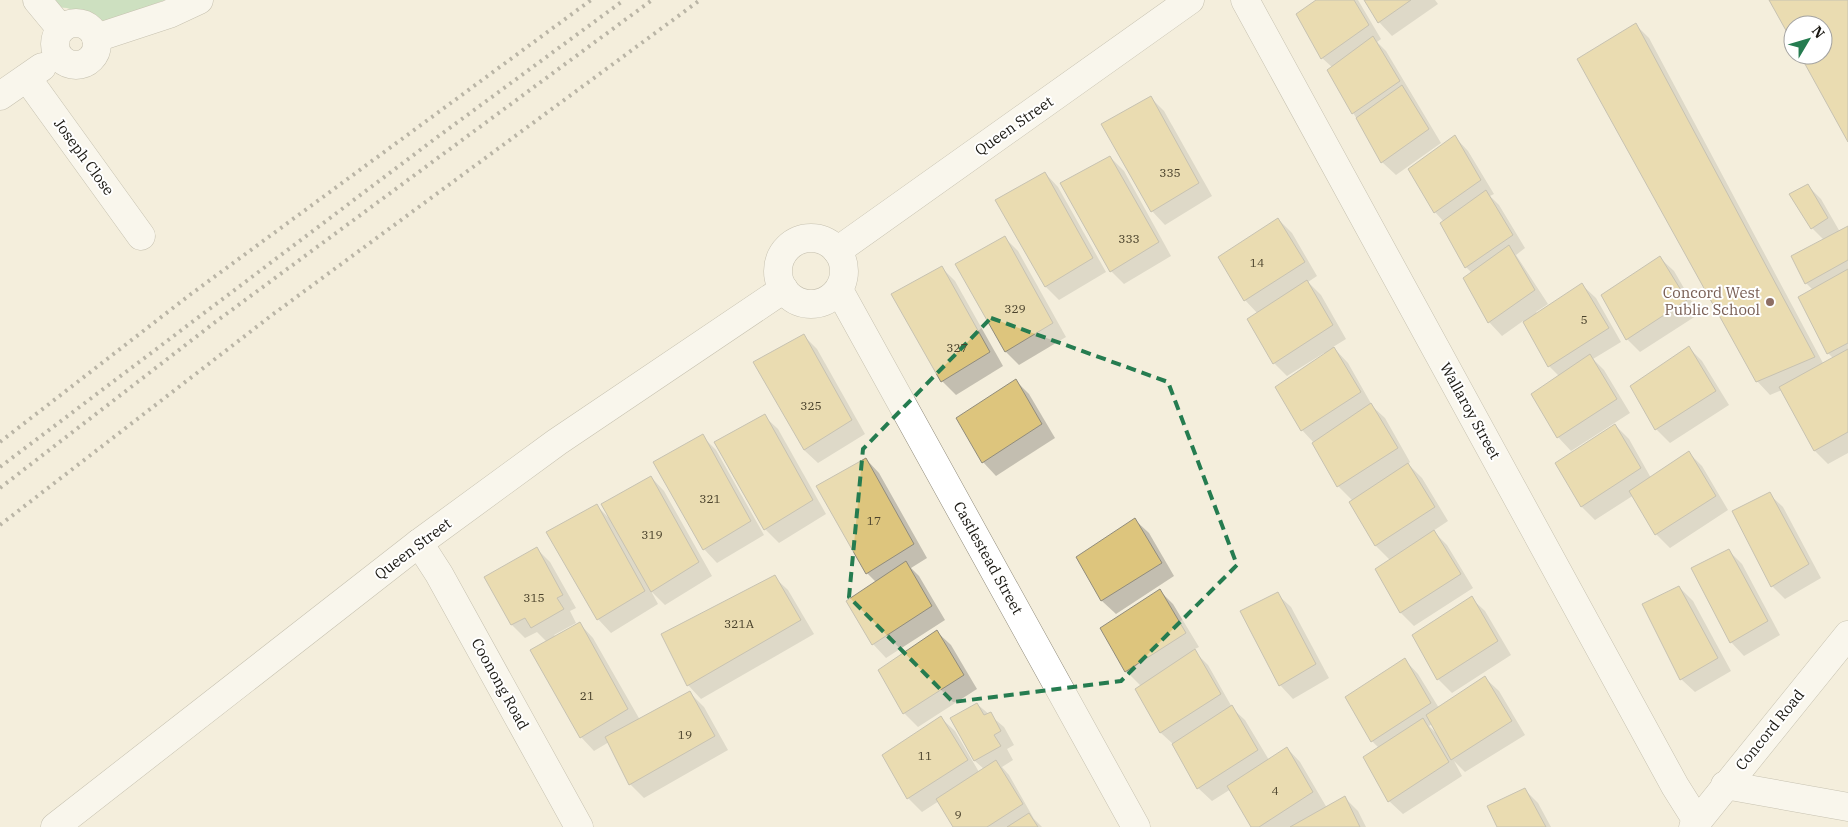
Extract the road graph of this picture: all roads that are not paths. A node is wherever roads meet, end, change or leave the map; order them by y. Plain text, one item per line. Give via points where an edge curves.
1 (37, 0) edge
2 (199, 0) edge
3 (1190, 0) edge
4 (1245, 0) edge
5 (61, 29) junction
6 (96, 38) junction
7 (58, 56) junction
8 (27, 78) junction
9 (0, 96) edge
10 (141, 236) dead end
11 (837, 251) junction
12 (784, 288) junction
13 (839, 290) junction
14 (419, 543) junction
15 (1848, 635) edge
16 (1725, 785) junction
17 (1848, 807) edge
18 (1695, 824) edge
19 (55, 827) edge
20 (579, 827) edge
21 (1136, 827) edge

1 - 5 street
2 - 6 street via 169,14
3 - 11 street, Queen Street
4 - 18 street, Wallaroy Street
5 - 6 street via 68,24 82,24
5 - 7 street via 55,44
6 - 7 street via 96,51 88,62 76,66
7 - 8 street
8 - 9 street
8 - 10 street, Joseph Close
11 - 12 street via 819,239 797,240 781,256 779,278
11 - 13 street via 844,269
12 - 13 street via 801,302 812,303 823,302
12 - 14 street, Queen Street via 558,442
13 - 21 street, Castlestead Street
14 - 19 street, Queen Street
14 - 20 street, Coonong Road
15 - 16 street, Concord Road
16 - 17 street
16 - 18 street, Concord Road

